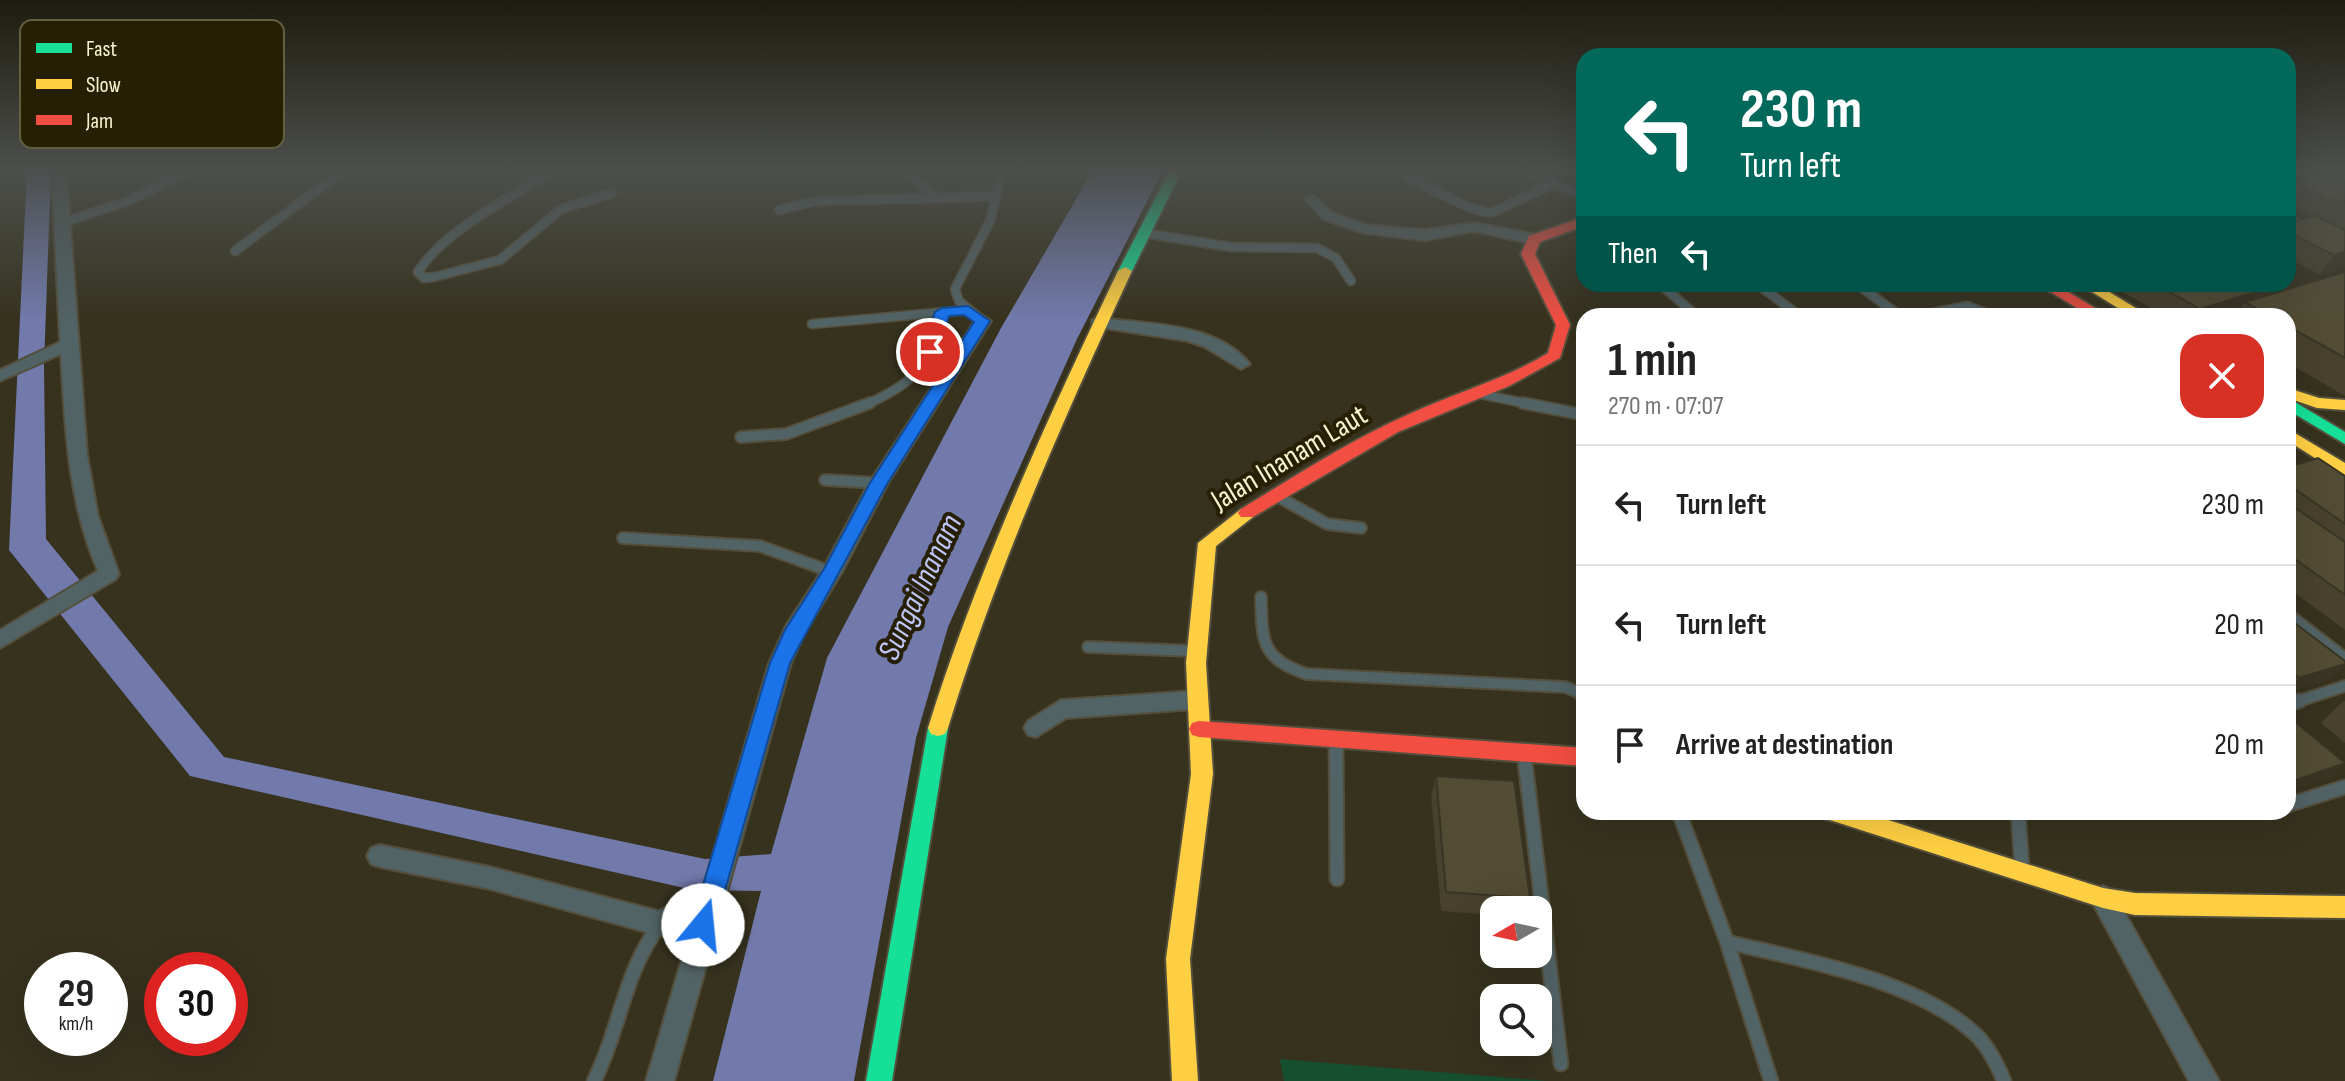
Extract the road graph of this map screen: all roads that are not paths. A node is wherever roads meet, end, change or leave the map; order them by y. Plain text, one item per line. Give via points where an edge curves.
1 (70, 220) edge
2 (276, 220) edge
3 (479, 220) edge
4 (547, 220) edge
5 (990, 220) edge
6 (1150, 220) edge
7 (1340, 220) edge
8 (62, 223) joint
9 (1576, 224) edge
10 (2296, 224) edge
11 (1143, 233) junction
12 (1534, 239) junction
13 (2345, 246) edge
14 (235, 251) dead end
15 (1351, 281) dead end
16 (1669, 292) edge
17 (1768, 292) edge
18 (1868, 292) edge
19 (2059, 292) edge
20 (2108, 292) edge
21 (1688, 308) edge
22 (1789, 308) edge
23 (1889, 308) edge
24 (2087, 308) edge
25 (2131, 308) edge
26 (942, 312) junction
27 (975, 316) junction
28 (1098, 323) junction
29 (812, 324) dead end
30 (67, 345) junction
31 (1241, 364) dead end
32 (7, 373) edge
33 (1479, 393) junction
34 (2296, 396) edge
35 (2345, 405) edge
36 (2296, 408) edge
37 (1576, 413) edge
38 (741, 437) dead end
39 (2296, 439) edge
40 (2345, 439) edge
41 (2345, 471) edge
42 (825, 480) dead end
43 (879, 483) junction
44 (1277, 496) junction
45 (1361, 528) dead end
46 (623, 538) dead end
47 (832, 572) junction
48 (1261, 597) dead end
49 (2296, 620) edge
50 (0, 640) edge
51 (1088, 647) dead end
52 (1197, 651) junction
53 (2345, 658) edge
54 (2345, 686) edge
55 (1576, 691) edge
56 (1196, 700) junction
57 (2296, 701) edge
58 (1036, 728) dead end
59 (1199, 729) junction
60 (1336, 740) junction
61 (1524, 751) junction
62 (1576, 756) edge
63 (2345, 787) edge
64 (2296, 802) edge
65 (1682, 820) edge
66 (1859, 820) edge
67 (2019, 820) edge
68 (380, 856) dead end
69 (2023, 870) junction
70 (1337, 879) dead end
71 (2103, 898) junction
72 (710, 900) junction
73 (2345, 907) edge
74 (661, 924) junction
75 (1727, 942) junction
76 (1561, 1064) dead end
77 (594, 1081) edge
78 (660, 1081) edge
79 (879, 1081) edge
80 (1185, 1081) edge
81 (1771, 1081) edge
82 (2004, 1081) edge
83 (2205, 1081) edge

1 - 8 lane
2 - 14 lane
3 - 4 lane via 420,263 418,272 424,278 456,275 488,265
5 - 27 lane via 955,289
6 - 11 street
7 - 12 street via 1364,229 1425,235 1474,227
8 - 30 street
9 - 12 street
10 - 13 street
11 - 15 lane via 1231,247 1317,248 1336,258
11 - 28 street
12 - 33 street, Jalan Inanam Laut via 1528,254 1563,325 1562,341 1555,355 1523,377
16 - 21 lane
17 - 22 lane
18 - 23 lane
19 - 24 street
20 - 25 street
26 - 27 lane
26 - 29 lane
26 - 38 lane via 916,376 795,432
27 - 43 street
28 - 31 street via 1191,337 1216,345
28 - 79 street via 959,660 934,739
30 - 32 street
30 - 50 street via 80,480 109,574
33 - 37 lane
33 - 44 street, Jalan Inanam Laut via 1362,442
34 - 35 street
36 - 40 street
39 - 41 street
42 - 43 lane
43 - 47 street
44 - 45 lane via 1327,524
44 - 52 street, Jalan Inanam Laut via 1207,543
46 - 47 lane via 760,546
47 - 72 street via 780,663
48 - 55 lane via 1262,640 1285,668 1307,674
49 - 53 lane
51 - 52 lane
52 - 56 street, Jalan Inanam Laut
54 - 57 lane
56 - 58 street via 1061,709
56 - 59 street, Jalan Inanam Laut
59 - 60 street
59 - 80 street, Jalan Inanam Laut via 1202,774 1178,959
60 - 61 street
60 - 70 lane
61 - 62 street
61 - 76 lane
63 - 64 lane
65 - 75 lane
66 - 69 street
67 - 69 lane
68 - 74 street via 505,882
69 - 71 street
71 - 73 street via 2135,904
71 - 83 street
72 - 74 street
72 - 78 street
74 - 77 lane via 632,969 612,1045
75 - 81 lane
75 - 82 lane via 1873,983 1944,1010 1975,1033

